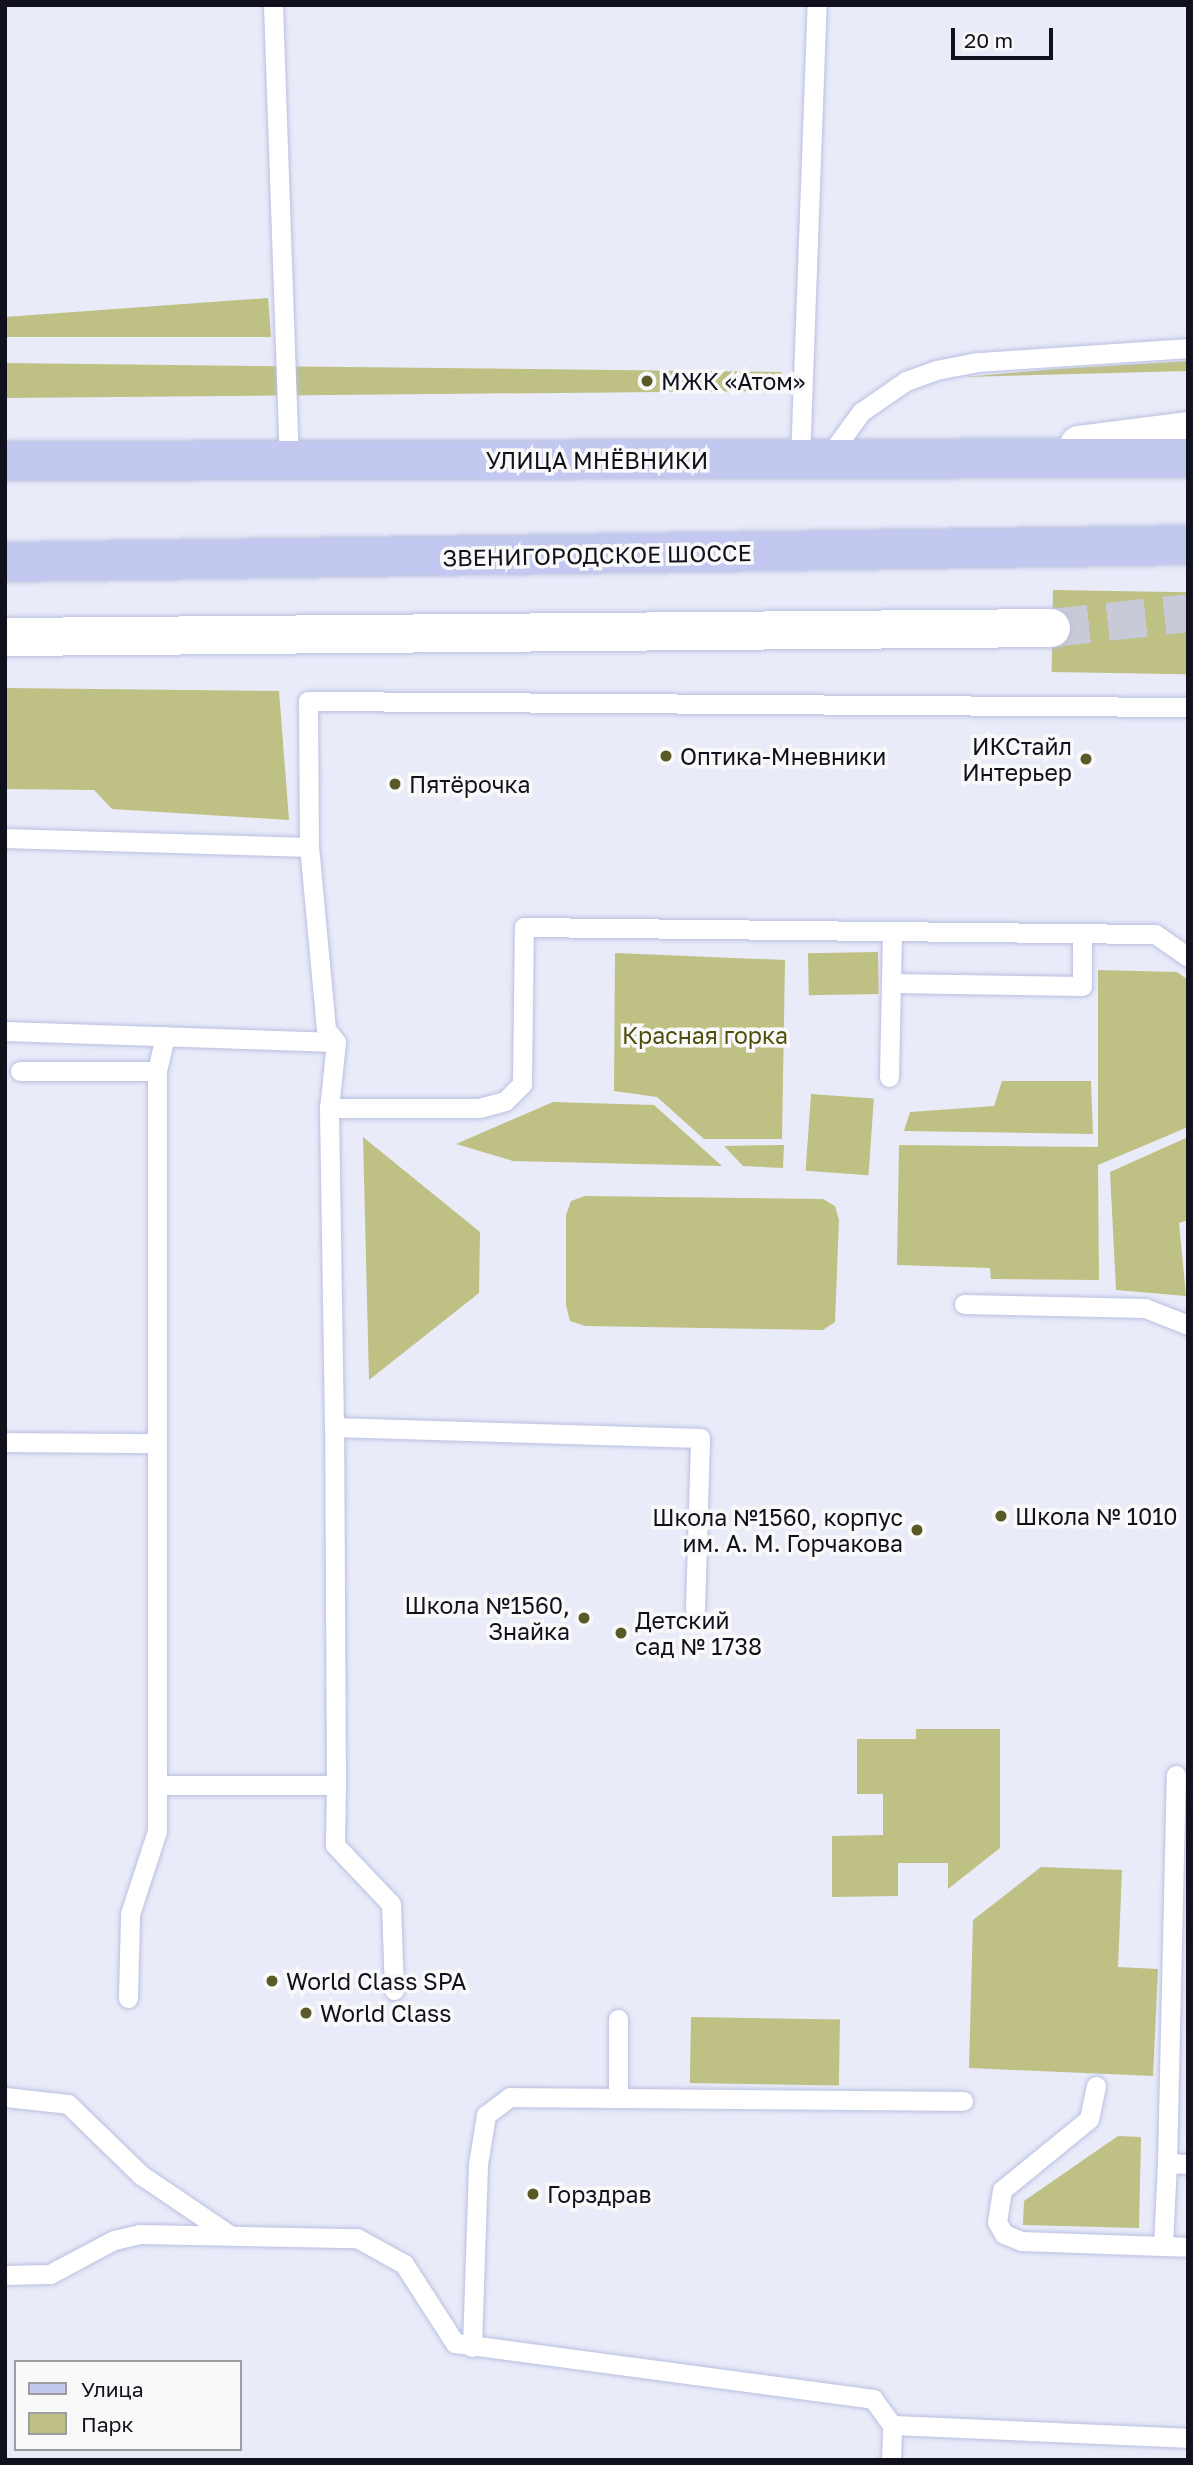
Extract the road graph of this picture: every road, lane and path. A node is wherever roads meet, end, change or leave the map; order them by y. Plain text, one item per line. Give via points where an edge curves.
1 (273, 5) edge
2 (817, 5) edge
3 (1188, 348) edge
4 (1188, 431) edge
5 (1188, 458) edge
6 (813, 459) junction
7 (951, 459) junction
8 (5, 461) edge
9 (289, 461) junction
10 (1188, 545) edge
11 (5, 562) edge
12 (1051, 628) tunnel mouth
13 (5, 637) edge
14 (1188, 707) edge
15 (5, 838) edge
16 (309, 847) junction
17 (892, 931) junction
18 (1082, 933) junction
19 (1188, 957) edge
20 (891, 983) junction
21 (5, 1031) edge
22 (165, 1037) junction
23 (336, 1042) junction
24 (20, 1071) dead end
25 (157, 1071) junction
26 (889, 1077) dead end
27 (329, 1108) junction
28 (964, 1304) dead end
29 (1188, 1325) edge
30 (334, 1427) junction
31 (5, 1442) edge
32 (156, 1443) junction
33 (695, 1609) dead end
34 (1176, 1775) dead end
35 (157, 1785) junction
36 (336, 1785) junction
37 (394, 1990) dead end
38 (128, 1998) dead end
39 (618, 2019) dead end
40 (1096, 2086) dead end
41 (5, 2097) edge
42 (618, 2098) junction
43 (963, 2101) dead end
44 (1167, 2163) junction
45 (1188, 2164) edge
46 (228, 2234) junction
47 (1163, 2246) junction
48 (1188, 2247) edge
49 (5, 2275) edge
50 (472, 2347) junction
51 (892, 2425) junction
52 (1188, 2438) edge
53 (891, 2460) edge

1 - 9 lane
2 - 6 lane
3 - 6 lane via 978,362 936,370 906,381 862,412
4 - 7 main road, УЛИЦА МНЁВНИКИ
5 - 7 main road
6 - 7 main road, УЛИЦА МНЁВНИКИ
6 - 9 main road, УЛИЦА МНЁВНИКИ
8 - 9 main road, УЛИЦА МНЁВНИКИ
10 - 11 main road, ЗВЕНИГОРОДСКОЕ ШОССЕ
12 - 13 main road
14 - 16 lane via 308,701
15 - 16 lane
16 - 23 lane via 326,1029
17 - 18 lane
17 - 20 lane
17 - 27 lane via 524,927 522,1084 505,1101 479,1108
18 - 19 lane via 1155,934
18 - 20 lane via 1082,986
20 - 26 lane
21 - 22 lane
22 - 23 lane
22 - 25 lane
23 - 27 lane
24 - 25 lane
25 - 32 lane
27 - 30 lane
28 - 29 lane via 1133,1307
30 - 33 lane via 700,1438
30 - 36 lane
31 - 32 lane
32 - 35 lane
34 - 44 lane
35 - 36 lane
35 - 38 lane via 157,1831 130,1914
36 - 37 lane via 335,1845 391,1904
39 - 42 lane
40 - 47 lane via 1095,2102 1083,2125 1002,2190 997,2222 1004,2234 1021,2241
41 - 46 lane via 68,2104 141,2175
42 - 43 lane
42 - 50 lane via 510,2097 485,2115 478,2164
44 - 45 lane
44 - 47 lane
46 - 49 lane via 139,2234 114,2240 50,2274
46 - 50 lane via 331,2235 374,2245 415,2276 449,2337
47 - 48 lane
50 - 51 lane via 873,2399
51 - 52 lane
51 - 53 lane

